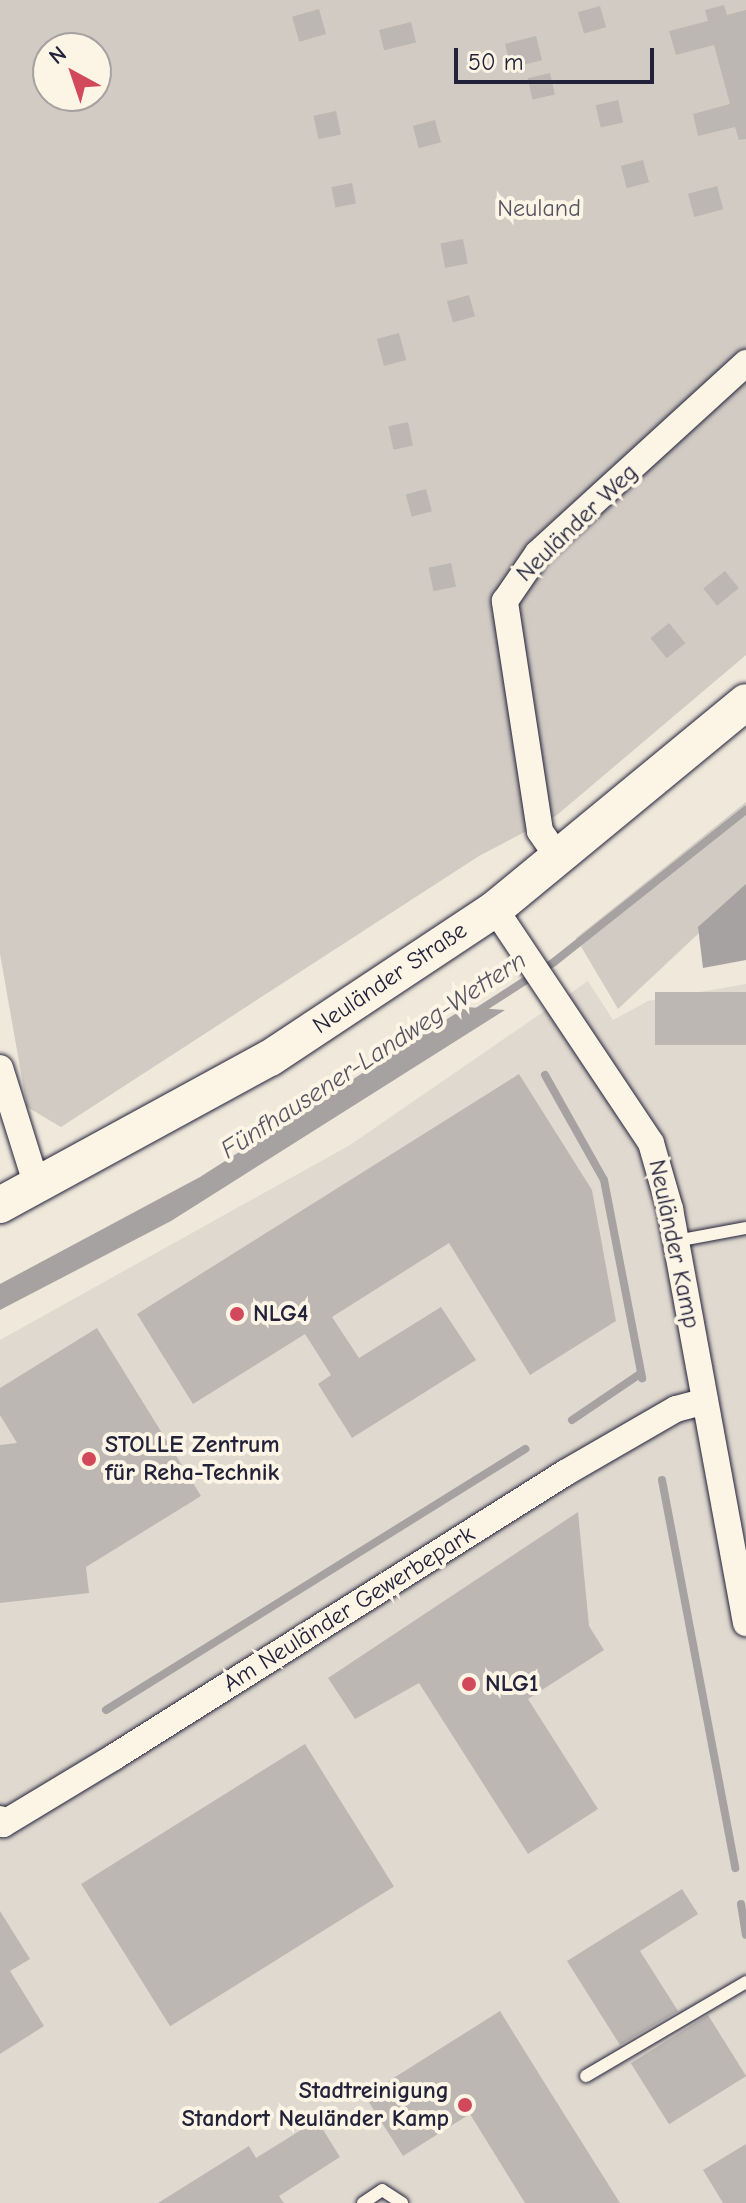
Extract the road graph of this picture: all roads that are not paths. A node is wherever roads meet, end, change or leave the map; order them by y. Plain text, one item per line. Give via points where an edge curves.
1 (746, 363) edge
2 (746, 702) edge
3 (560, 860) junction
4 (495, 909) junction
5 (0, 1068) edge
6 (37, 1186) junction
7 (0, 1205) edge
8 (746, 1228) edge
9 (676, 1241) junction
10 (705, 1401) junction
11 (743, 1590) edge
12 (746, 1623) edge
13 (0, 1819) edge
14 (744, 1983) edge
15 (586, 2076) dead end
16 (363, 2203) edge
17 (402, 2203) edge

1 - 3 street, Neuländer Weg via 538,553 505,601 540,831
2 - 3 main road, Neuländer Straße
3 - 4 main road, Neuländer Straße
4 - 6 main road, Neuländer Straße via 270,1058
4 - 9 street, Neuländer Kamp via 562,1000 651,1143
5 - 6 street
6 - 7 main road, Neuländer Straße
8 - 9 lane
9 - 10 street, Neuländer Kamp
10 - 11 street, Neuländer Kamp
10 - 13 street, Am Neuländer Gewerbepark via 676,1409 565,1473 102,1764 3,1824
11 - 12 street, Neuländer Kamp
14 - 15 lane
16 - 17 lane via 382,2190

